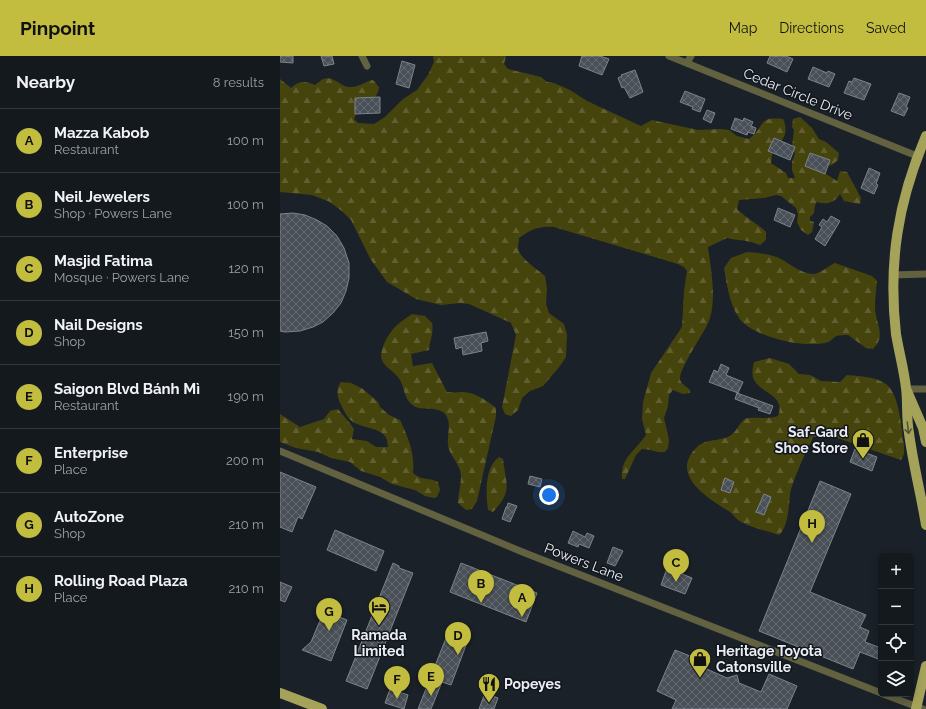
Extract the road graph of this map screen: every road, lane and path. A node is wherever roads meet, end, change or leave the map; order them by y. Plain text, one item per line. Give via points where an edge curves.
1 (362, 56) edge
2 (669, 56) edge
3 (691, 56) edge
4 (687, 63) junction
5 (367, 66) dead end
6 (926, 136) edge
7 (917, 156) junction
8 (926, 274) edge
9 (893, 275) junction
10 (926, 389) edge
11 (906, 390) junction
12 (926, 442) edge
13 (280, 451) edge
14 (926, 525) edge
15 (926, 666) edge
16 (878, 692) edge
17 (280, 693) edge
18 (890, 697) edge
19 (919, 708) edge
20 (322, 709) edge

1 - 5 street
2 - 4 street, Cedar Circle Drive
3 - 4 street
4 - 7 street, Cedar Circle Drive
6 - 7 main road
7 - 9 main road via 898,223
8 - 9 street
9 - 11 main road via 897,335
10 - 11 street
11 - 12 main road via 923,428
11 -> 14 main road via 908,432
13 - 16 street, Powers Lane via 525,553
15 - 19 main road
17 - 20 main road
18 - 19 street, Powers Lane

